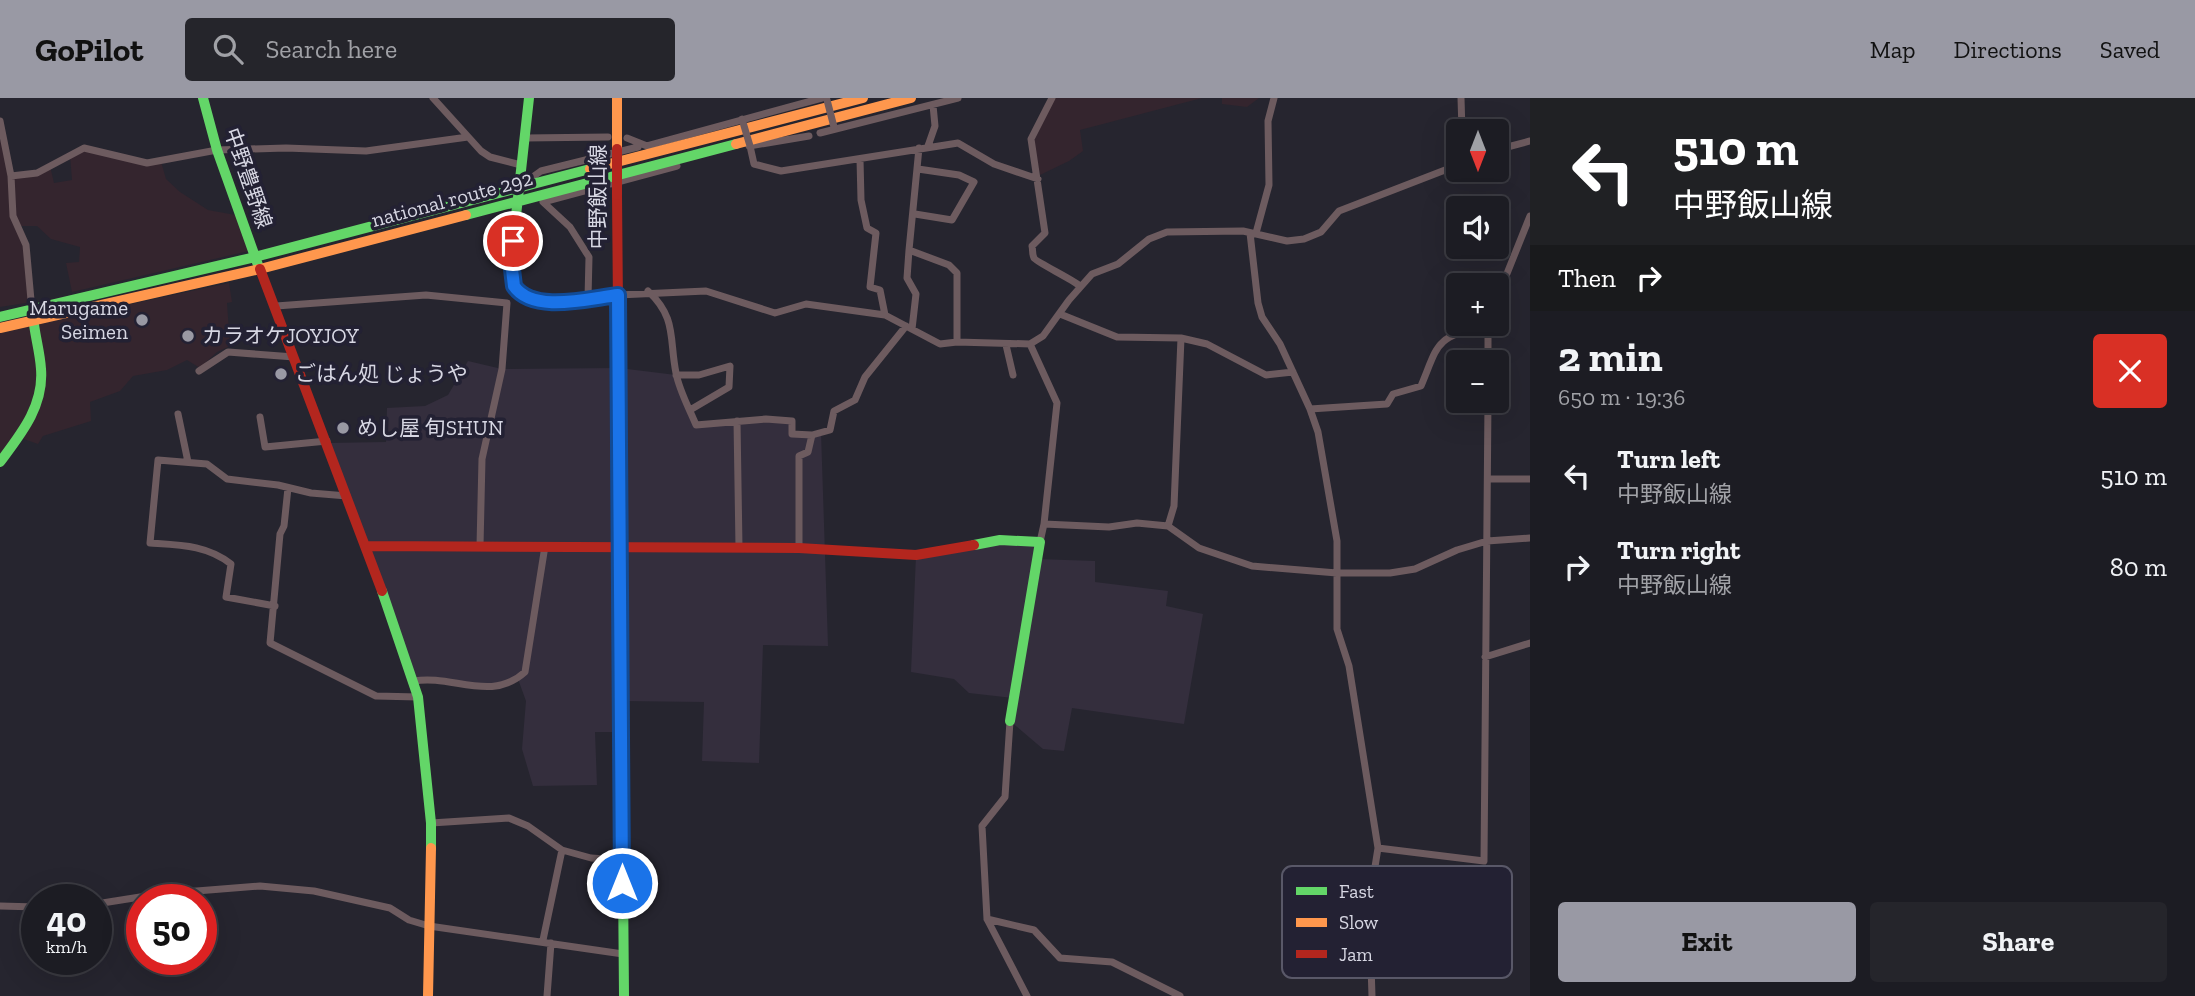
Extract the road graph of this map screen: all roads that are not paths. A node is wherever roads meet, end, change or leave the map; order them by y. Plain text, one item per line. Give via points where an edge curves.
1 (203, 98) edge
2 (433, 98) edge
3 (529, 98) edge
4 (617, 98) edge
5 (863, 98) edge
6 (911, 98) edge
7 (958, 98) edge
8 (1052, 98) edge
9 (1274, 98) edge
10 (1461, 98) edge
11 (825, 99) edge
12 (933, 104) junction
13 (742, 119) junction
14 (1462, 119) edge
15 (0, 121) edge
16 (835, 128) junction
17 (820, 133) dead end
18 (809, 136) dead end
19 (468, 137) junction
20 (608, 137) dead end
21 (525, 138) junction
22 (627, 138) dead end
23 (1530, 141) edge
24 (750, 146) junction
25 (638, 147) dead end
26 (923, 147) junction
27 (1509, 147) edge
28 (217, 150) junction
29 (860, 159) junction
30 (521, 165) junction
31 (918, 169) junction
32 (1446, 170) edge
33 (11, 176) junction
34 (1038, 179) junction
35 (524, 187) junction
36 (517, 201) junction
37 (915, 214) junction
38 (1530, 216) edge
39 (1253, 233) junction
40 (909, 250) junction
41 (255, 257) junction
42 (260, 269) junction
43 (1507, 273) edge
44 (1080, 286) junction
45 (649, 291) junction
46 (518, 293) junction
47 (618, 295) junction
48 (587, 298) junction
49 (507, 303) junction
50 (275, 306) junction
51 (1060, 314) junction
52 (885, 315) junction
53 (0, 317) edge
54 (33, 317) junction
55 (909, 327) junction
56 (0, 328) edge
57 (1449, 336) edge
58 (1181, 338) junction
59 (957, 342) junction
60 (1030, 344) junction
61 (1006, 345) junction
62 (294, 356) junction
63 (199, 371) dead end
64 (1293, 372) junction
65 (676, 375) junction
66 (1013, 375) dead end
67 (1310, 409) junction
68 (690, 410) junction
69 (1488, 413) edge
70 (177, 414) dead end
71 (260, 417) dead end
72 (737, 421) junction
73 (812, 435) junction
74 (327, 441) junction
75 (0, 462) edge
76 (188, 463) junction
77 (1488, 479) junction
78 (1530, 479) edge
79 (288, 488) junction
80 (347, 496) junction
81 (1044, 524) junction
82 (1168, 526) junction
83 (1530, 538) edge
84 (1487, 541) junction
85 (1040, 542) junction
86 (368, 546) junction
87 (480, 546) junction
88 (545, 547) junction
89 (621, 547) junction
90 (739, 547) junction
91 (799, 548) junction
92 (1337, 573) junction
93 (275, 606) junction
94 (1530, 643) edge
95 (1485, 657) junction
96 (414, 681) junction
97 (418, 697) junction
98 (1010, 721) joint
99 (431, 823) junction
100 (1378, 848) junction
101 (562, 850) junction
102 (622, 860) junction
103 (1375, 866) edge
104 (112, 901) edge
105 (0, 906) edge
106 (21, 907) edge
107 (987, 919) junction
108 (429, 926) junction
109 (547, 942) junction
110 (623, 954) junction
111 (1371, 978) edge
112 (428, 996) edge
113 (547, 996) edge
114 (624, 996) edge
115 (1027, 996) edge
116 (1180, 996) edge
117 (1372, 996) edge

1 - 28 main road, 中野豊野線
2 - 19 street
3 - 21 main road
4 - 47 main road, 中野飯山線, bridge
5 - 35 main road, national route 292
6 - 36 main road, national route 292
7 - 12 street
8 - 34 street via 1031,139
9 - 39 street via 1268,121 1269,185
10 - 14 street
11 - 13 street
11 - 16 street, bridge
12 - 16 street
12 - 26 street via 934,126
13 - 22 street via 647,146
13 - 24 street, bridge
15 - 33 street
16 - 17 street
18 - 24 street
19 - 28 street via 366,151
19 - 30 street via 491,157
20 - 21 street
21 - 30 main road
23 - 27 street
24 - 29 street via 754,164 781,170
24 - 48 street via 543,202 570,227 589,257
25 - 35 street via 541,171
26 - 29 street
26 - 31 street
26 - 34 street via 958,143 994,164
28 - 33 street via 147,163 84,148 37,173
28 - 41 main road, 中野豊野線
29 - 52 street via 867,228 876,233 870,287 880,290
30 - 35 main road
31 - 37 street
31 - 37 street via 974,181 952,220
32 - 39 street via 1339,211 1321,232 1304,239 1287,241
33 - 54 street via 13,216 26,244
34 - 44 street via 1045,233 1032,246 1034,258
35 - 36 main road
35 - 41 main road, national route 292
36 - 42 main road, national route 292
36 - 46 main road via 511,276
37 - 40 street
38 - 43 street
39 - 44 street via 1167,232 1149,239 1118,264 1092,274
39 - 64 street via 1252,263 1262,317
40 - 55 street via 907,278 916,294
40 - 59 street via 957,272
41 - 42 main road, 中野豊野線
41 - 54 main road, national route 292
42 - 50 main road, 中野豊野線
42 - 54 main road, national route 292
44 - 51 street
45 - 47 street
45 - 52 street via 706,291 775,313 806,304
45 - 65 street via 670,320
46 - 48 main road via 541,301
46 - 49 street
47 - 48 main road
47 - 89 main road, 中野飯山線
49 - 50 street via 426,295
49 - 87 street via 502,369 482,459
50 - 62 main road, 中野豊野線
51 - 58 street via 1117,337
51 - 60 street via 1043,336
52 - 55 street
53 - 54 main road, national route 292
54 - 56 main road, national route 292
54 - 75 main road via 42,373 38,402
55 - 59 street via 940,344
55 - 73 street via 865,377 855,400 834,411 831,429
57 - 67 street via 1437,346 1421,386 1393,394 1387,404
58 - 64 street via 1206,344 1266,375
58 - 82 street via 1174,506
59 - 61 street
60 - 61 street
60 - 81 street via 1057,403
61 - 66 street
62 - 63 street via 228,352
62 - 74 main road, 中野豊野線
64 - 67 street
65 - 68 street
65 - 68 street via 699,375 730,366 729,387
67 - 92 street via 1337,541
68 - 72 street via 696,425
69 - 77 street
70 - 76 street
71 - 74 street via 265,447
72 - 73 street via 792,421 792,434
72 - 90 street
73 - 91 street via 808,452 799,456
74 - 80 main road, 中野豊野線
76 - 79 street via 207,464 227,479
76 - 93 street via 158,460 150,543 193,546 218,554 231,564 226,597
77 - 78 street
77 - 84 street
79 - 80 street
79 - 93 street
80 - 86 main road, 中野豊野線
81 - 82 street
81 - 85 street
82 - 92 street via 1199,548 1252,566
83 - 84 street
84 - 92 street via 1415,569
84 - 95 street
85 - 91 main road via 1000,540 916,555
85 - 98 main road
86 - 87 main road
86 - 96 main road, 中野豊野線
87 - 88 main road
88 - 89 main road
88 - 96 street via 525,672 489,688 428,678
89 - 90 main road
89 - 102 main road, 中野飯山線
90 - 91 main road
92 - 100 street via 1337,629 1349,666
93 - 97 street via 270,643 376,696
94 - 95 street
95 - 100 street via 1484,861
96 - 97 main road, 中野豊野線
97 - 99 main road, 中野豊野線
98 - 107 street via 1005,797 982,825
99 - 101 street via 509,818
99 - 108 main road, 中野豊野線
100 - 103 street
101 - 102 street
101 - 109 street
102 - 110 main road, 中野飯山線
104 - 108 street via 260,886 314,891 390,908
105 - 106 street
107 - 115 street
107 - 116 street via 1034,930 1060,958 1112,962
108 - 109 street
108 - 112 main road, 中野豊野線
109 - 110 street
109 - 113 street
110 - 114 main road, 中野飯山線
111 - 117 street

